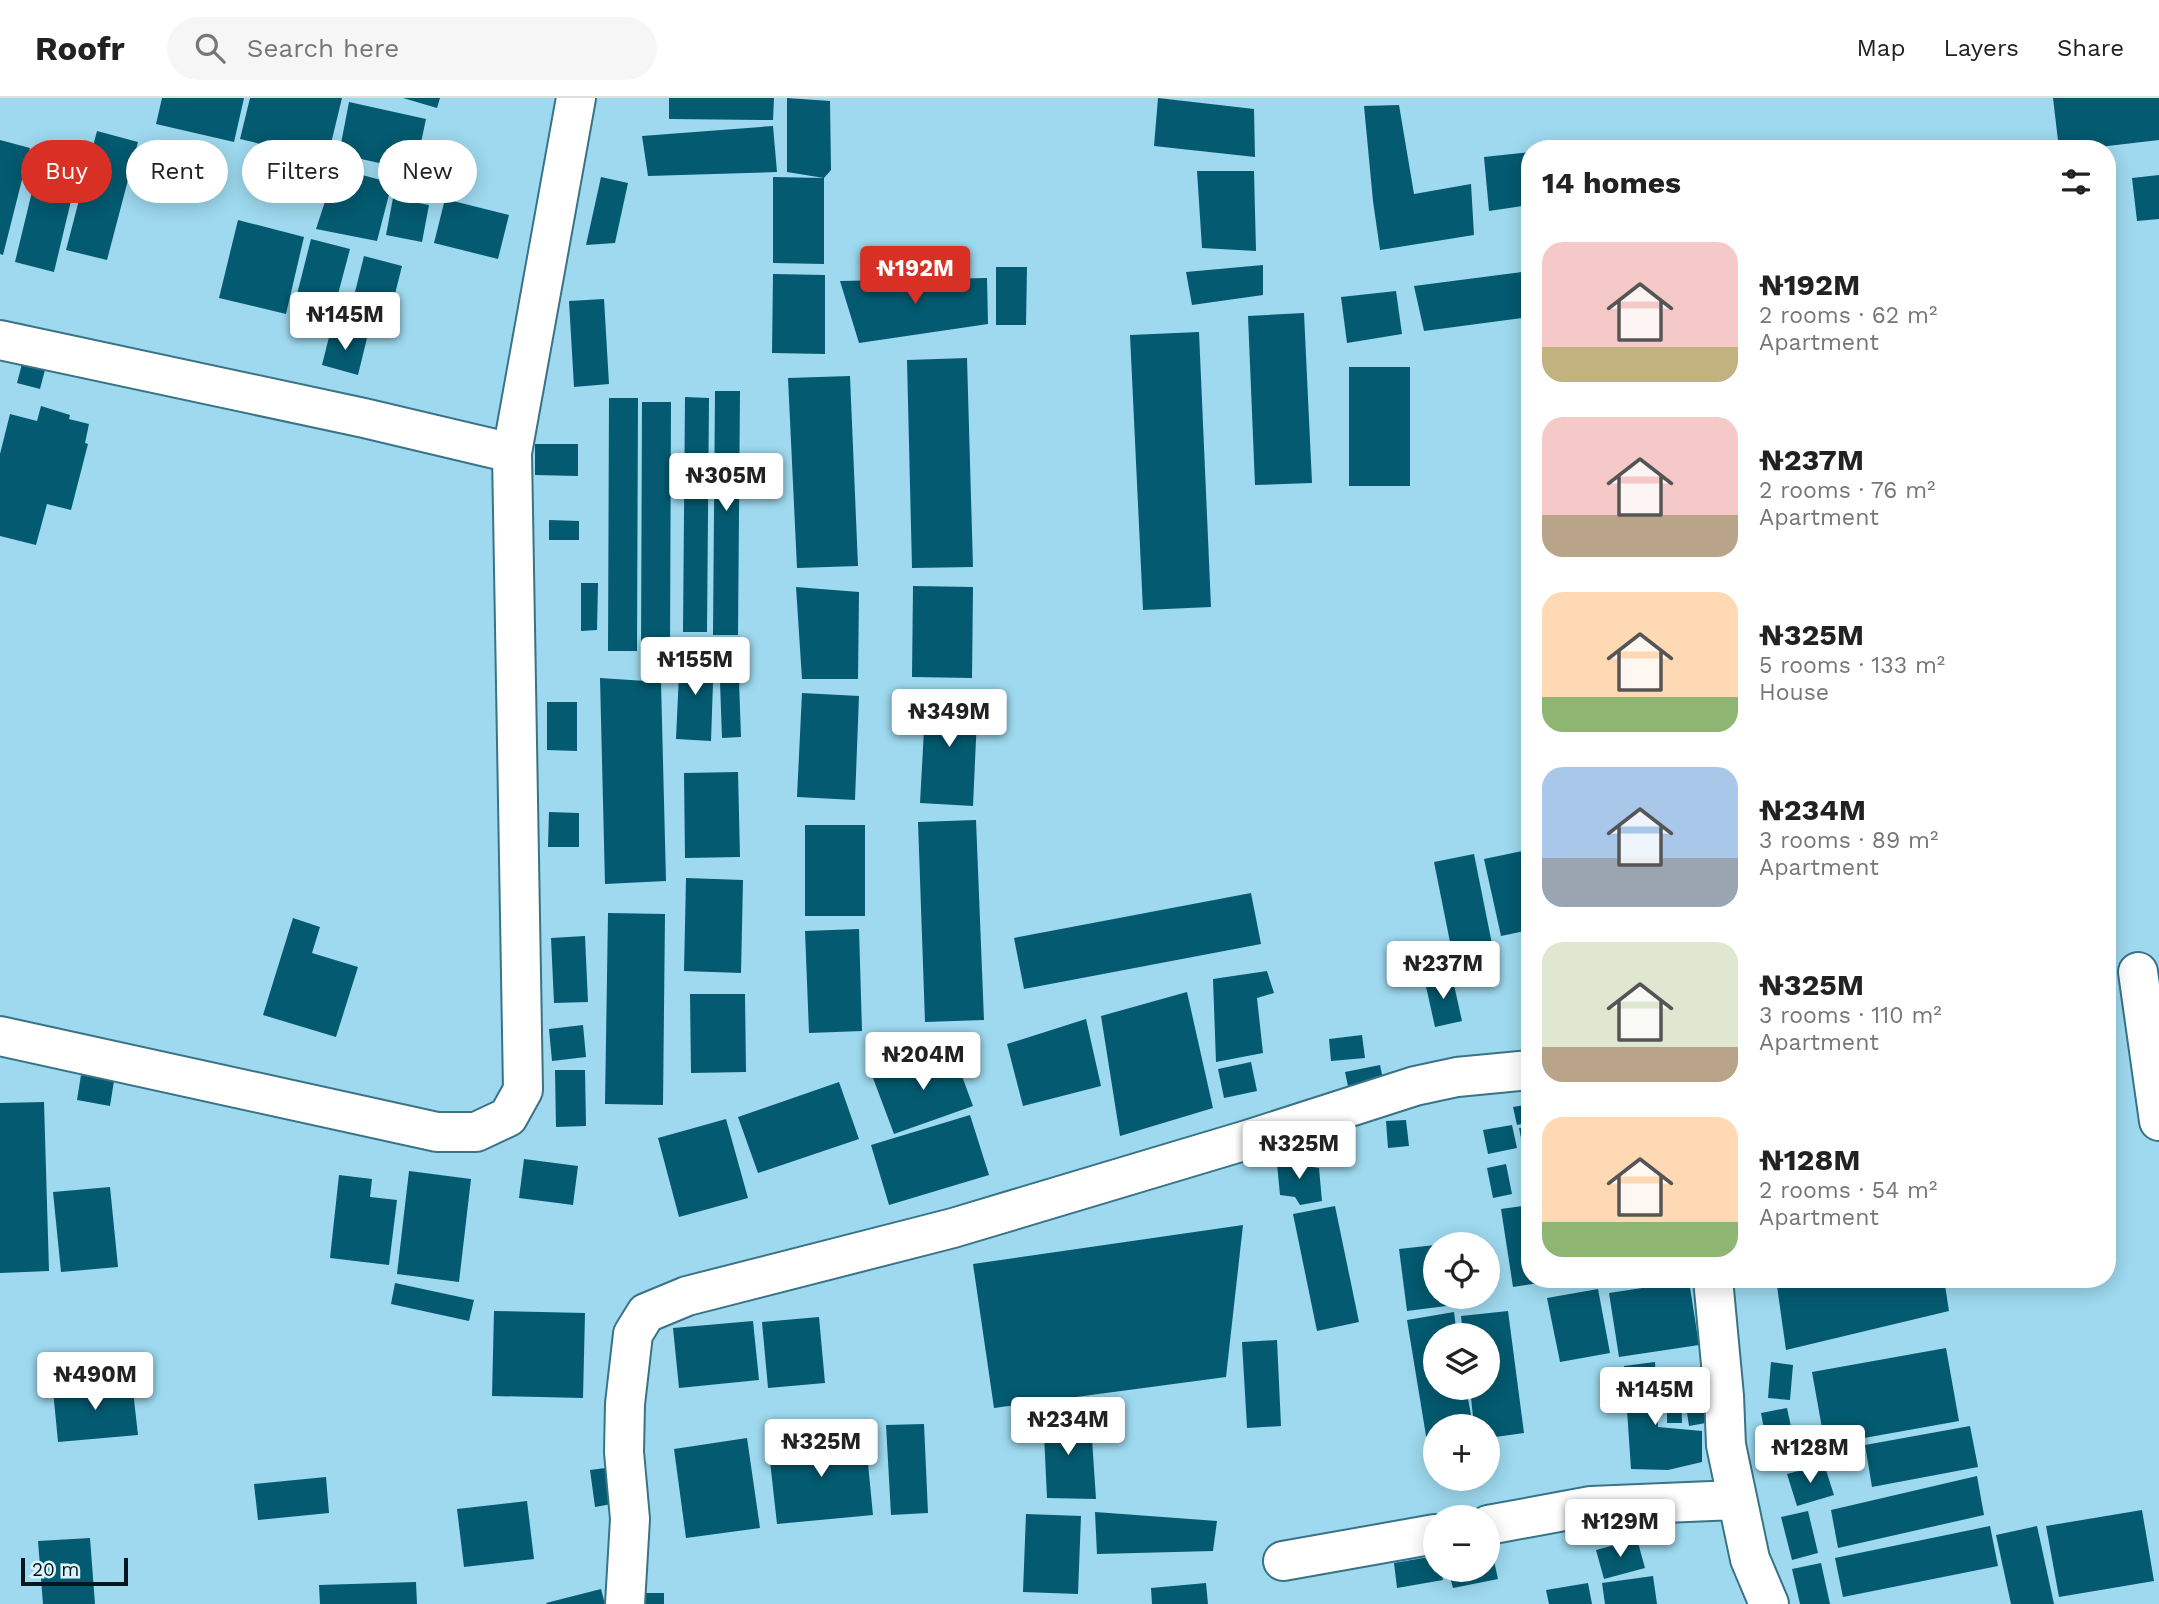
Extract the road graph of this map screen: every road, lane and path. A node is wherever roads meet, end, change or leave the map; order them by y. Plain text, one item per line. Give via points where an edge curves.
1 (576, 98) edge
2 (0, 341) edge
3 (512, 453) junction
4 (2135, 970) edge
5 (0, 1036) edge
6 (1521, 1071) edge
7 (2159, 1121) edge
8 (1714, 1288) edge
9 (1736, 1500) junction
10 (1500, 1523) edge
11 (1423, 1536) edge
12 (1283, 1561) dead end
13 (625, 1604) edge
14 (1769, 1604) edge

1 - 3 street
2 - 3 street
3 - 5 street via 523,1090 508,1117 476,1132 437,1132
4 - 7 street
6 - 13 street via 1415,1086 953,1228 687,1296 646,1313 633,1334 625,1404 630,1519
8 - 9 street via 1726,1445
9 - 10 street via 1591,1506
9 - 14 street via 1749,1559
11 - 12 street

